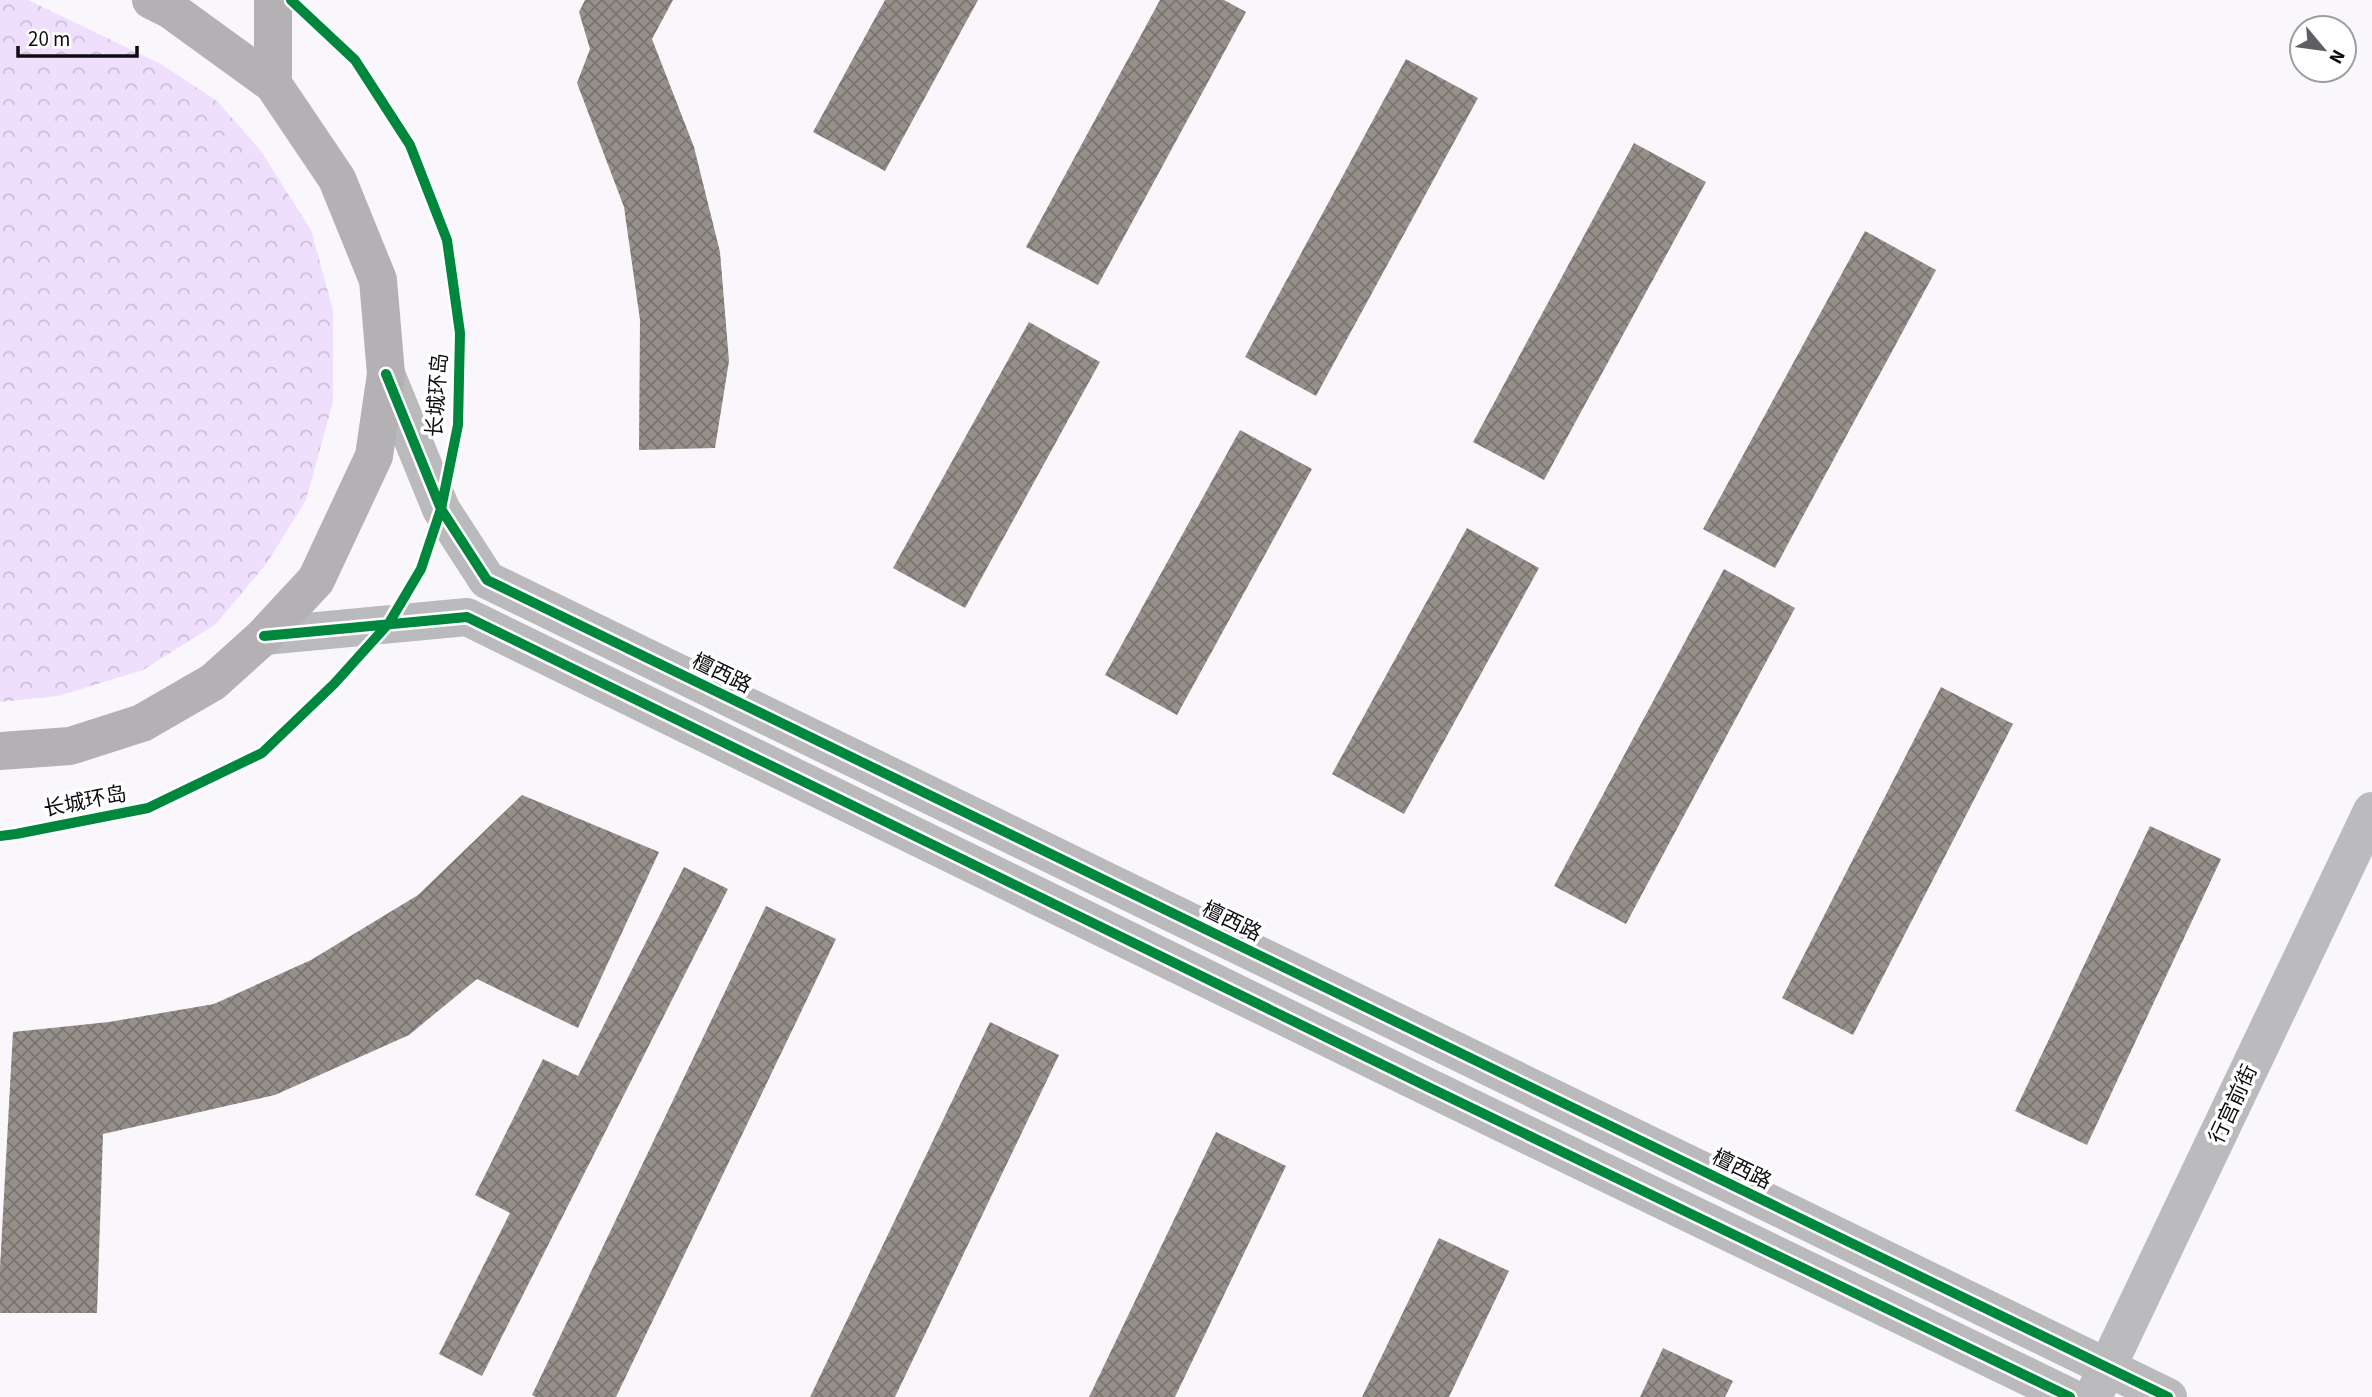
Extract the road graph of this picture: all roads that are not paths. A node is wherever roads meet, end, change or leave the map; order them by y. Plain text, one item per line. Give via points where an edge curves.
1 (151, 0) edge
2 (273, 0) edge
3 (273, 84) junction
4 (386, 374) junction
5 (264, 636) junction
6 (0, 751) edge
7 (2372, 811) edge
8 (2100, 1382) edge
9 (2070, 1397) edge
10 (2168, 1397) edge

1 - 3 main road
2 - 3 main road
3 - 4 main road via 337,179 378,280
4 - 5 main road via 374,456 347,519 316,580
4 - 8 main road, 檀西路 via 441,509 487,580
5 - 6 main road via 213,682 142,723 69,746
5 - 9 main road via 467,617
7 - 8 street, 行宫前街
8 - 10 main road, 檀西路

